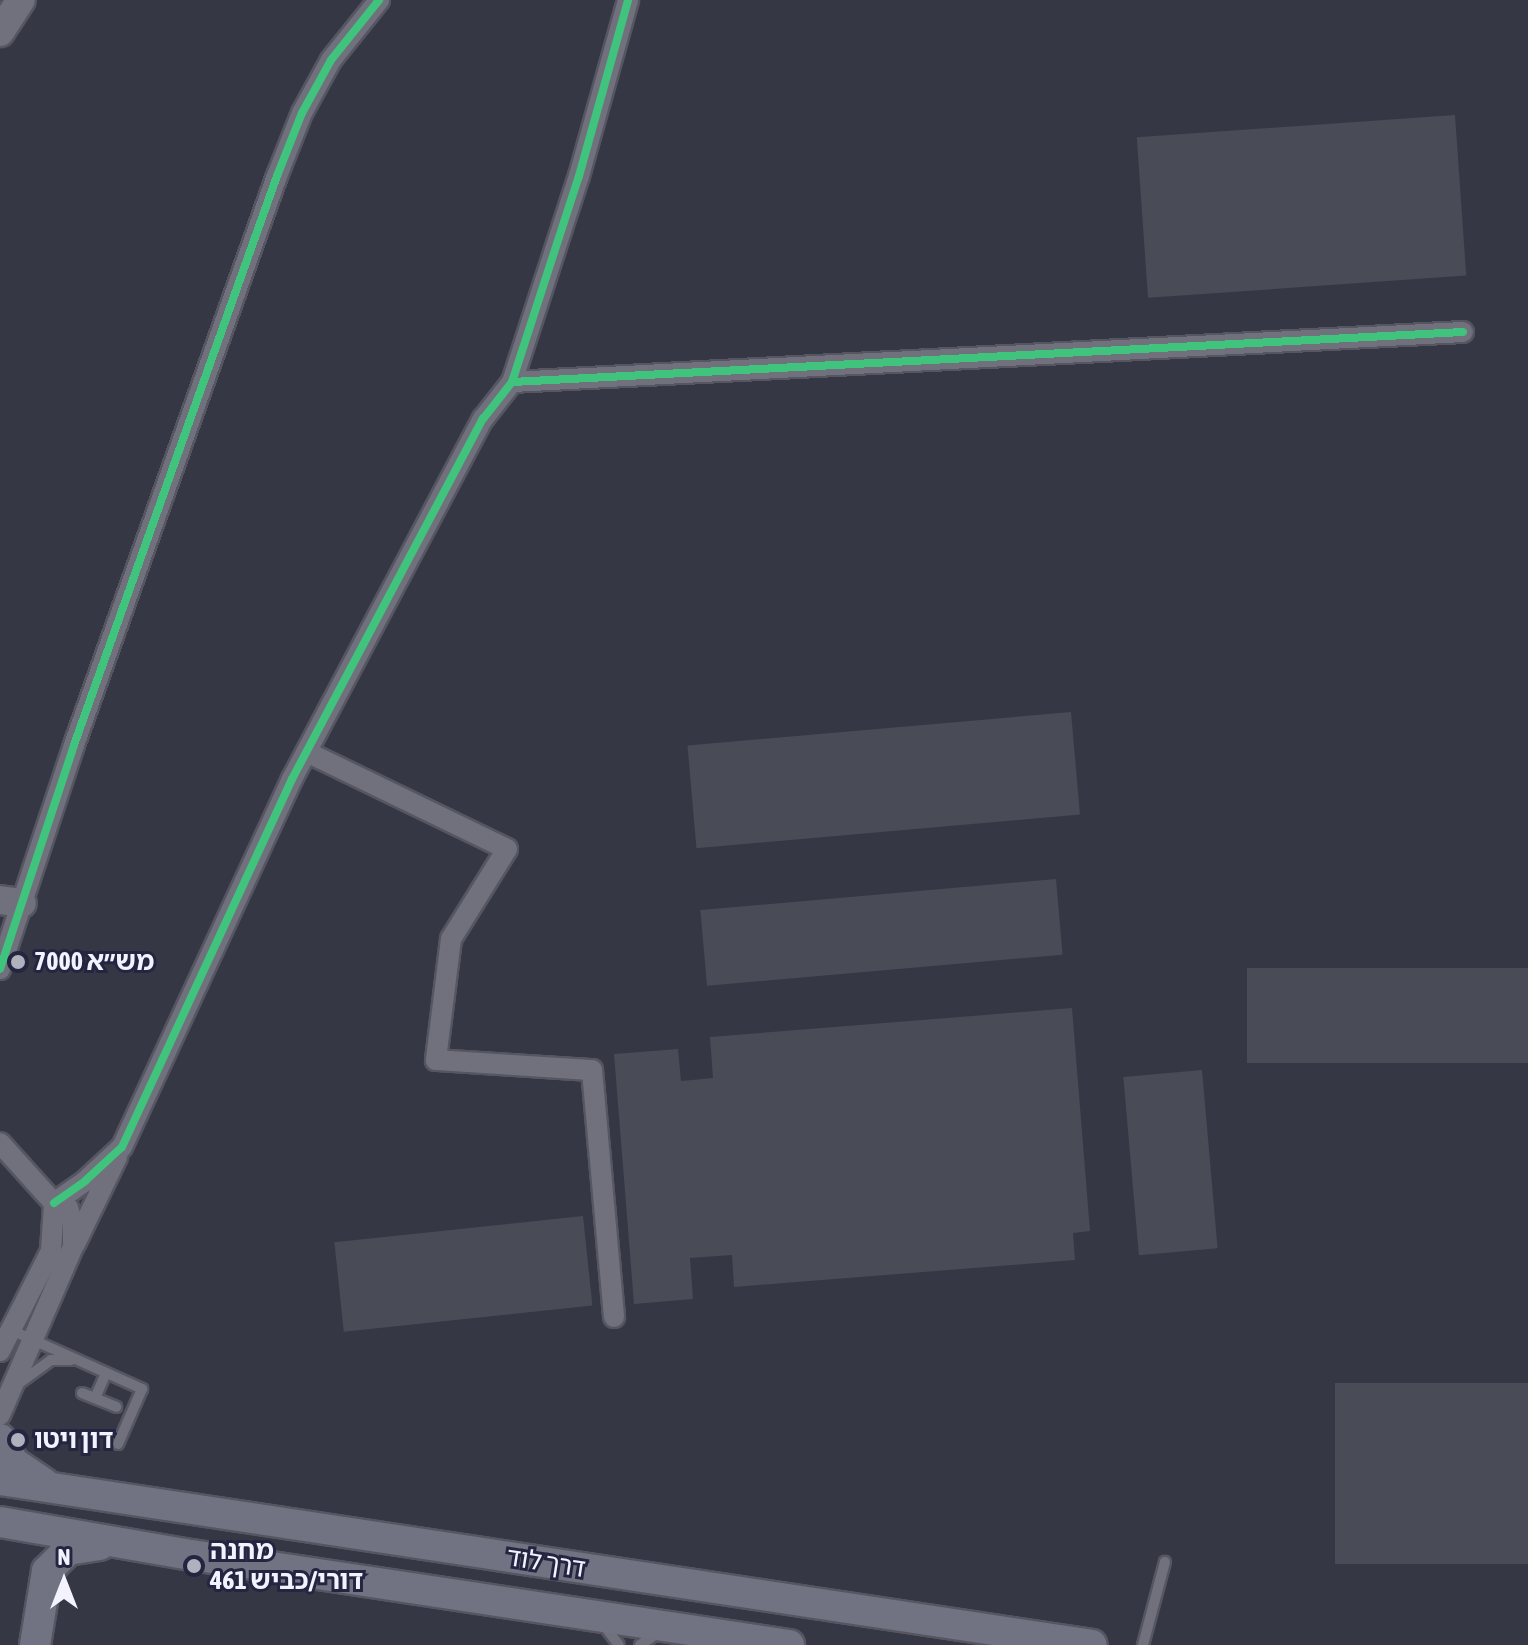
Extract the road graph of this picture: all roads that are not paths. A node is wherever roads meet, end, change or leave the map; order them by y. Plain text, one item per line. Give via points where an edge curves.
1 (21, 0) edge
2 (379, 0) edge
3 (628, 0) edge
4 (0, 32) edge
5 (1463, 332) dead end
6 (512, 382) junction
7 (307, 752) junction
8 (11, 902) edge
9 (0, 969) edge
10 (0, 1143) edge
11 (122, 1147) junction
12 (54, 1203) junction
13 (73, 1247) junction
14 (614, 1317) dead end
15 (3, 1345) edge
16 (28, 1349) junction
17 (78, 1362) junction
18 (106, 1373) junction
19 (7, 1392) junction
20 (82, 1393) dead end
21 (95, 1398) junction
22 (116, 1407) dead end
23 (0, 1415) edge
24 (0, 1439) edge
25 (118, 1444) dead end
26 (0, 1480) edge
27 (50, 1488) junction
28 (0, 1522) edge
29 (149, 1547) junction
30 (1165, 1562) dead end
31 (593, 1614) junction
32 (677, 1628) junction
33 (35, 1645) edge
34 (619, 1645) edge
35 (640, 1645) edge
36 (789, 1645) edge
37 (1092, 1645) edge
38 (1143, 1645) edge

1 - 4 street
2 - 8 street via 331,60 302,113 79,730
3 - 6 street via 579,176
5 - 6 street
6 - 7 street via 483,419
7 - 11 street
7 - 14 street via 507,849 451,939 436,1060 592,1070
8 - 9 street
10 - 12 street
11 - 12 street
11 - 13 street
12 - 13 street via 68,1208
12 - 15 street via 51,1251
13 - 16 street
15 - 16 lane
15 - 16 lane
16 - 17 lane
16 - 19 street
17 - 18 lane
17 - 19 lane via 51,1360
18 - 21 lane
18 - 25 lane via 142,1389
19 - 23 street
20 - 21 lane
21 - 22 lane
24 - 27 main road via 14,1463
26 - 27 main road, דרך לוד
27 - 37 main road, דרך לוד
28 - 29 main road, דרך לוד
29 - 31 main road, דרך לוד
29 - 33 main road via 95,1545 68,1550 56,1559 47,1571
30 - 38 lane
31 - 32 main road, דרך לוד
31 - 34 lane
32 - 35 lane
32 - 36 main road, דרך לוד

